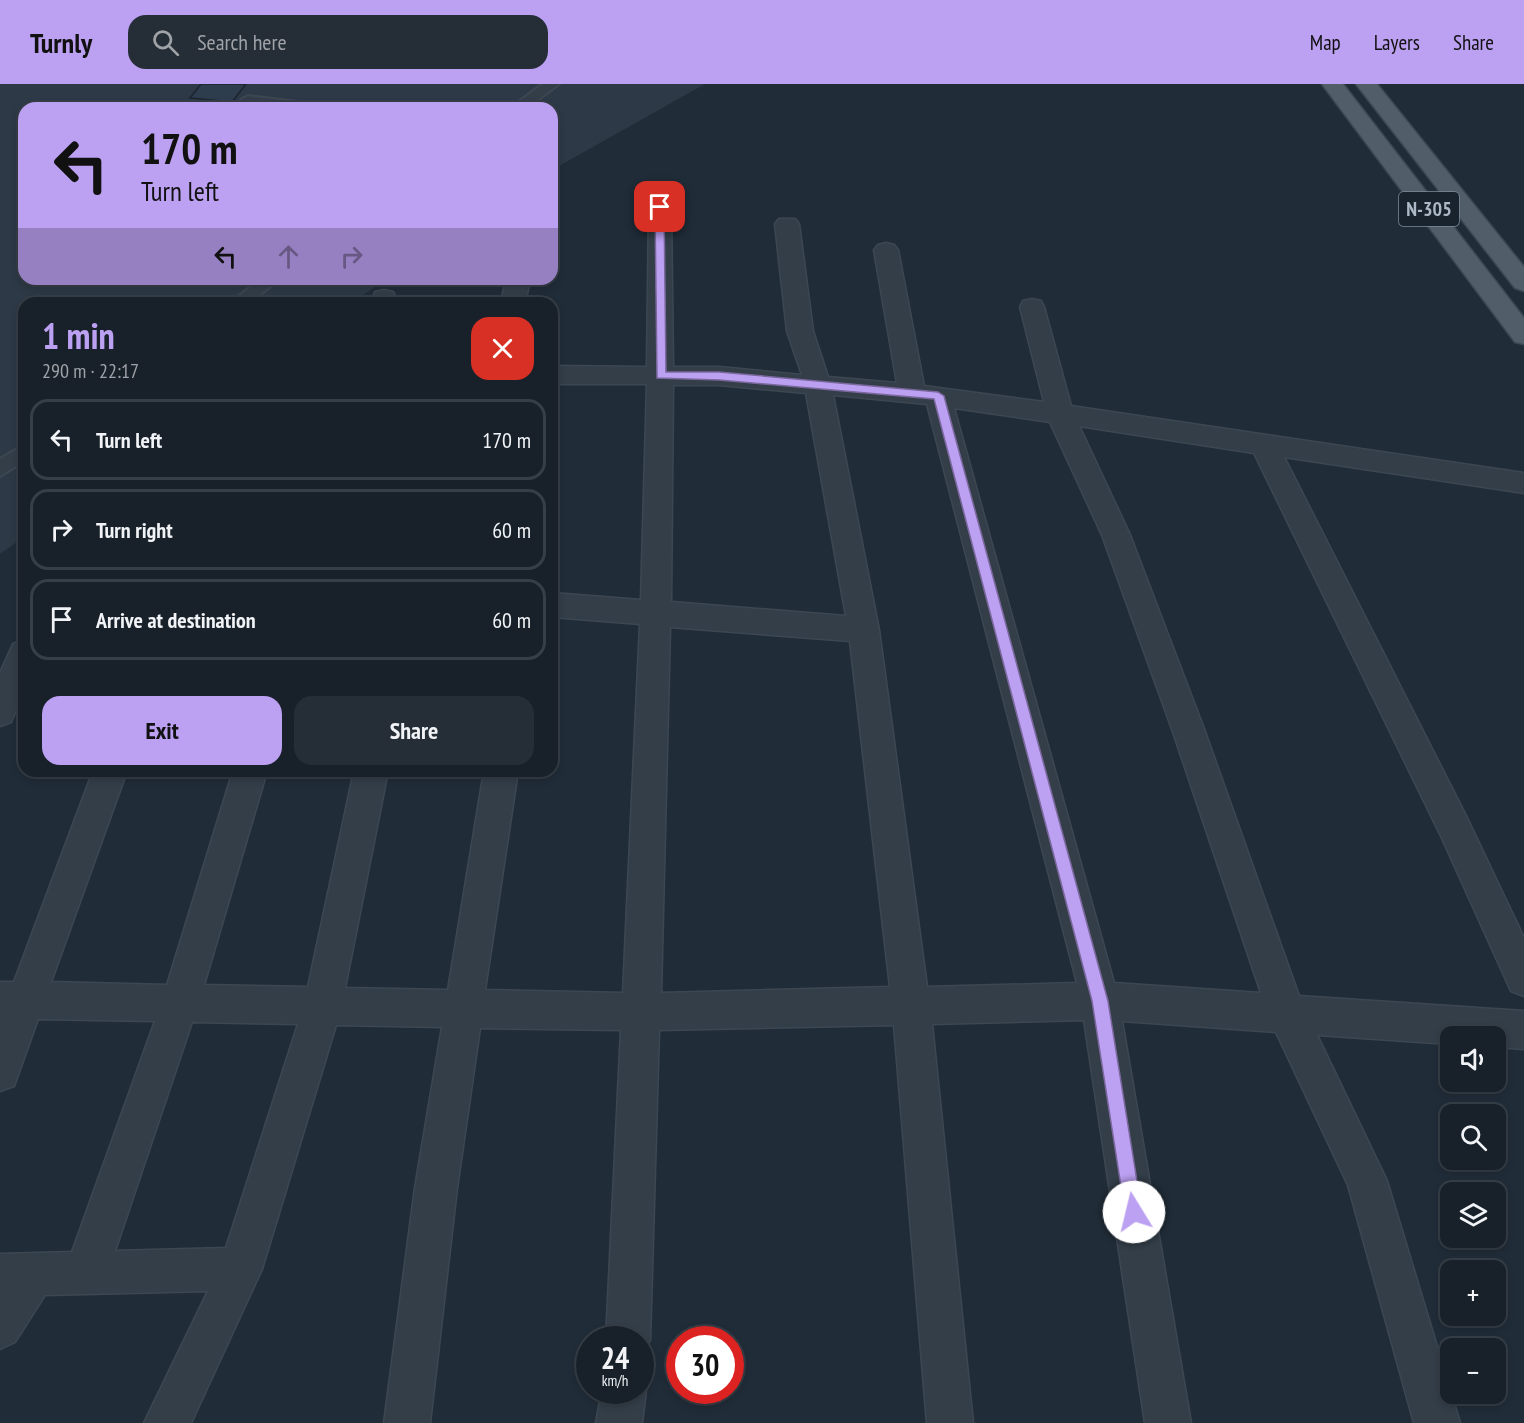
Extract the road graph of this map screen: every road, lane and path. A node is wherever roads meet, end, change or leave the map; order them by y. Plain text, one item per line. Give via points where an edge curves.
1 (259, 84) edge
2 (552, 84) edge
3 (1332, 84) edge
4 (1366, 84) edge
5 (246, 102) edge
6 (526, 102) edge
7 (660, 207) dead end
8 (787, 224) dead end
9 (886, 250) dead end
10 (1519, 271) edge
11 (264, 285) edge
12 (246, 297) edge
13 (1032, 307) dead end
14 (1524, 336) edge
15 (558, 375) edge
16 (661, 376) junction
17 (818, 385) junction
18 (925, 395) junction
19 (1060, 414) junction
20 (1264, 445) junction
21 (18, 456) edge
22 (0, 469) edge
23 (1524, 483) edge
24 (558, 605) edge
25 (655, 613) junction
26 (864, 630) junction
27 (18, 667) edge
28 (0, 712) edge
29 (107, 777) edge
30 (248, 777) edge
31 (370, 777) edge
32 (500, 777) edge
33 (1524, 978) edge
34 (13, 1000) edge
35 (1100, 1001) junction
36 (180, 1003) junction
37 (323, 1006) junction
38 (912, 1006) junction
39 (462, 1009) junction
40 (640, 1012) junction
41 (1286, 1012) junction
42 (1524, 1030) edge
43 (0, 1072) edge
44 (241, 1269) junction
45 (86, 1274) junction
46 (16, 1275) edge
47 (629, 1326) edge
48 (0, 1327) edge
49 (622, 1404) edge
50 (167, 1423) edge
51 (407, 1423) edge
52 (619, 1423) edge
53 (950, 1423) edge
54 (1168, 1423) edge
55 (1437, 1423) edge

1 - 5 lane
2 - 6 lane
3 - 14 main road, N-305
4 - 10 main road, N-305
7 - 16 street
8 - 17 street via 800,331
9 - 18 street
11 - 12 lane
13 - 19 street
15 - 16 street
16 - 17 street via 719,376
16 - 25 street
17 - 18 street
17 - 26 street
18 - 19 street
18 - 35 street
19 - 20 street
19 - 41 street via 1116,535
20 - 23 street
20 - 33 street via 1455,827
21 - 22 lane
24 - 25 street
25 - 26 street
25 - 40 street
26 - 38 street
27 - 28 street
29 - 34 street
30 - 36 street
31 - 37 street
32 - 39 street
34 - 36 street
34 - 43 street
35 - 38 street
35 - 41 street
35 - 54 street
36 - 37 street
36 - 45 street
37 - 39 street
37 - 44 street
38 - 40 street
38 - 53 street
39 - 40 street
39 - 51 street
40 - 47 street
41 - 42 street
41 - 55 street via 1367,1181
44 - 45 street
44 - 50 street
45 - 46 street
46 - 48 street
49 - 52 street

